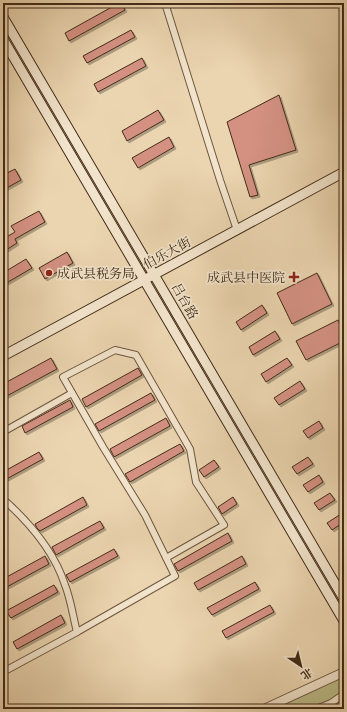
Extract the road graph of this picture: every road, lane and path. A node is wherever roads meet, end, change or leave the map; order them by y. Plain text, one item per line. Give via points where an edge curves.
1 (165, 3) edge
2 (3, 17) edge
3 (3, 39) edge
4 (344, 172) edge
5 (237, 230) junction
6 (154, 275) junction
7 (145, 280) junction
8 (3, 356) edge
9 (72, 393) junction
10 (3, 432) edge
11 (3, 499) edge
12 (166, 558) junction
13 (344, 599) edge
14 (344, 621) edge
15 (77, 632) junction
16 (3, 672) edge
17 (344, 672) edge
18 (344, 694) edge
19 (264, 709) edge
20 (280, 709) edge
21 (288, 709) edge
22 (316, 709) edge

1 - 5 street
2 - 6 main road, 吕台路
3 - 7 main road, 吕台路
4 - 5 main road, 伯乐大街
5 - 6 main road, 伯乐大街
6 - 7 main road, 伯乐大街
6 - 13 main road, 吕台路
7 - 8 main road, 伯乐大街
7 - 14 main road, 吕台路
9 - 10 street
9 - 12 street via 145,515
9 - 12 street via 63,377 115,350 136,355 190,449 196,482 224,525
11 - 15 street via 37,533 55,563 65,584
12 - 15 street via 175,576
15 - 16 street
17 - 19 street
18 - 22 street
20 - 21 street

